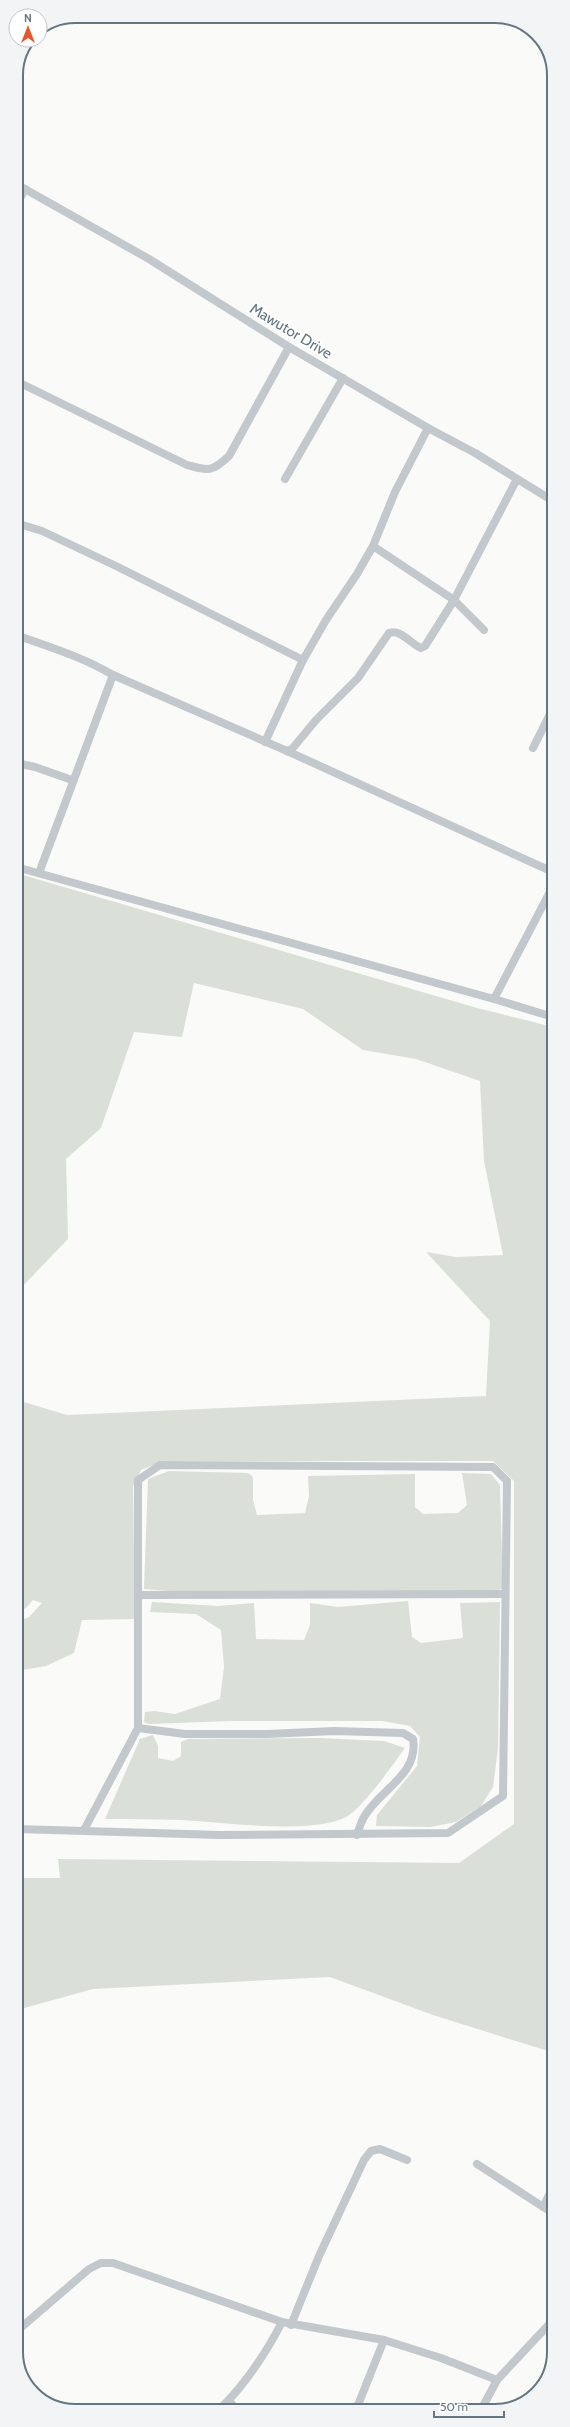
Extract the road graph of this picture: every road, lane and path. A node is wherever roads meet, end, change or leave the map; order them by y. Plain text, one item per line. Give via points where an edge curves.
1 (25, 189) joint
2 (23, 193) edge
3 (289, 347) junction
4 (343, 378) junction
5 (23, 384) edge
6 (428, 428) junction
7 (285, 479) dead end
8 (517, 479) junction
9 (547, 497) edge
10 (23, 525) edge
11 (373, 546) junction
12 (454, 600) junction
13 (484, 630) dead end
14 (23, 637) edge
15 (303, 660) junction
16 (113, 676) junction
17 (547, 720) edge
18 (265, 742) junction
19 (533, 748) dead end
20 (287, 751) junction
21 (23, 764) edge
22 (72, 780) junction
23 (23, 869) edge
24 (547, 869) edge
25 (39, 873) junction
26 (547, 897) edge
27 (494, 999) junction
28 (547, 1015) edge
29 (506, 1594) junction
30 (138, 1595) junction
31 (138, 1728) junction
32 (23, 1829) edge
33 (84, 1830) junction
34 (357, 1835) junction
35 (407, 2160) dead end
36 (477, 2164) dead end
37 (547, 2199) edge
38 (543, 2207) junction
39 (547, 2210) edge
40 (282, 2322) junction
41 (291, 2325) junction
42 (23, 2326) edge
43 (547, 2326) edge
44 (384, 2340) junction
45 (497, 2380) junction
46 (229, 2400) junction
47 (225, 2404) edge
48 (232, 2404) edge
49 (358, 2404) edge
50 (484, 2404) edge

1 - 2 street
1 - 3 street, Mawutor Drive via 149,259
3 - 4 street, Mawutor Drive
3 - 5 street via 229,456 210,470 187,465
4 - 6 street, Mawutor Drive
4 - 7 street
6 - 8 street, Mawutor Drive
6 - 11 street via 395,492
8 - 9 street, Mawutor Drive
8 - 12 street
10 - 15 street via 42,531 116,566
11 - 12 street
11 - 15 street
12 - 13 street
12 - 20 street via 425,646 421,648 400,633 390,633 358,678 316,720 292,749
14 - 16 street via 96,665
15 - 18 street
16 - 18 street
16 - 22 street
17 - 19 street
18 - 20 street
20 - 24 street
21 - 22 street
22 - 25 street
23 - 25 street
25 - 27 street
26 - 27 street
27 - 28 street
29 - 30 street
29 - 30 street via 507,1480 494,1467 160,1465 138,1480
29 - 34 street via 503,1796 448,1833
30 - 31 street
31 - 33 street
31 - 34 street via 185,1734 334,1731 403,1733 413,1739 415,1750 412,1763 364,1817
32 - 33 street
33 - 34 street via 220,1835
35 - 41 street via 380,2149 371,2151 364,2160 319,2256
36 - 38 street
37 - 38 street
38 - 39 street
40 - 41 street
40 - 42 street via 113,2263 101,2263 89,2268
40 - 46 street via 261,2361
41 - 44 street
43 - 45 street
44 - 45 street via 441,2358
44 - 49 street
45 - 50 street
46 - 47 street
46 - 48 street

